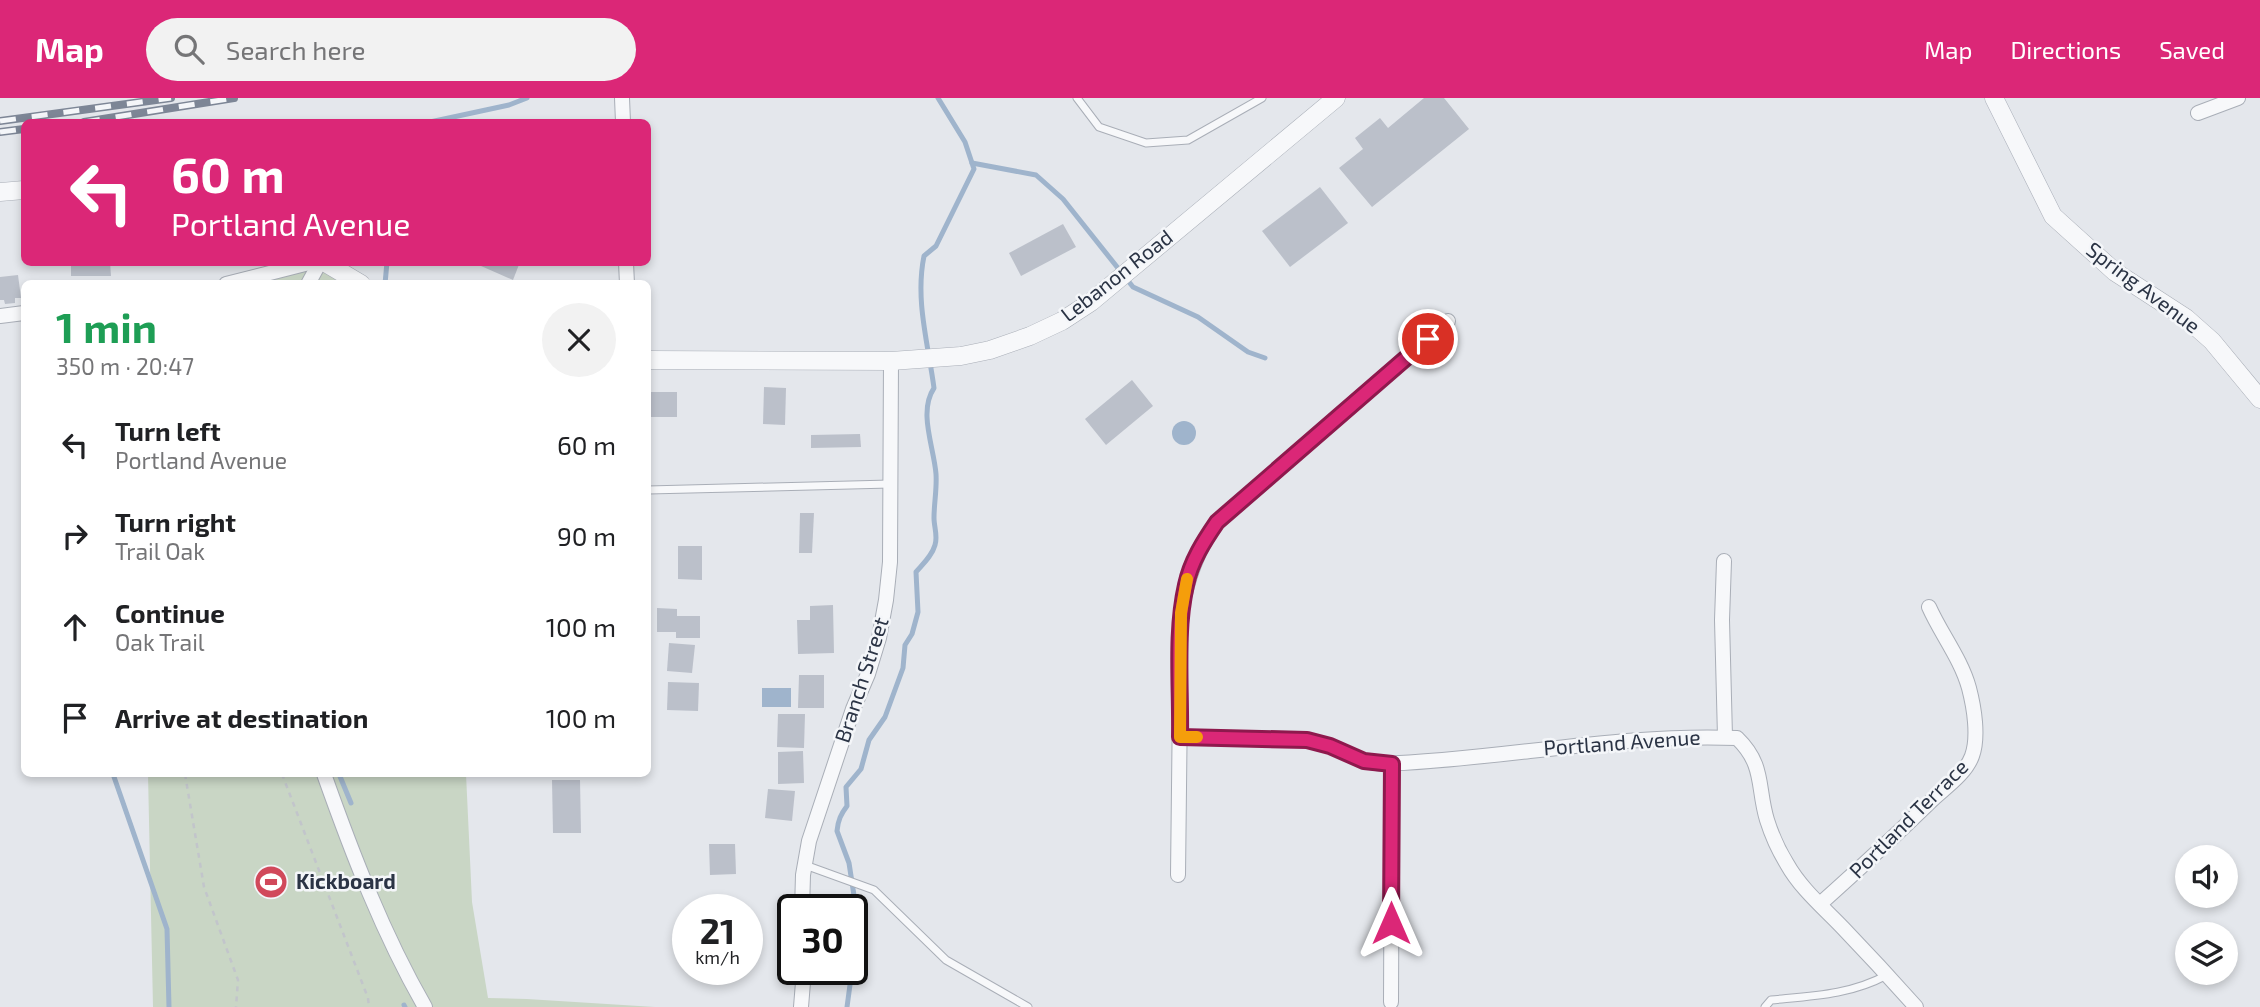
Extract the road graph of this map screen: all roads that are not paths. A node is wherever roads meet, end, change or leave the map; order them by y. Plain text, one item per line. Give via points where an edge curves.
1 (622, 98) edge
2 (1077, 98) edge
3 (1262, 98) edge
4 (1336, 98) edge
5 (1994, 98) edge
6 (2238, 98) edge
7 (2197, 113) dead end
8 (623, 119) edge
9 (21, 190) edge
10 (0, 192) edge
11 (297, 266) edge
12 (329, 266) edge
13 (242, 280) edge
14 (354, 280) edge
15 (21, 313) edge
16 (0, 316) edge
17 (1448, 321) dead end
18 (651, 360) edge
19 (891, 361) junction
20 (2260, 400) edge
21 (890, 484) junction
22 (651, 490) edge
23 (1724, 561) dead end
24 (1929, 607) dead end
25 (1180, 737) junction
26 (1724, 737) junction
27 (1392, 764) junction
28 (325, 777) edge
29 (805, 865) junction
30 (1178, 875) dead end
31 (803, 894) edge
32 (1820, 904) junction
33 (1887, 974) junction
34 (803, 985) edge
35 (1391, 1002) dead end
36 (425, 1007) edge
37 (802, 1007) edge
38 (1028, 1007) edge
39 (1765, 1007) edge
40 (1916, 1007) edge

1 - 8 street
2 - 3 lane via 1099,127 1146,143 1188,141
4 - 19 street, Lebanon Road via 1091,302 1062,321 990,350 932,360
5 - 20 street, Spring Avenue via 2053,216 2115,272 2186,318 2212,341
6 - 7 street
9 - 10 street
11 - 13 street
12 - 14 street
15 - 16 street
17 - 25 street via 1217,522 1203,543 1186,583 1181,613
18 - 19 street, Lebanon Road
19 - 21 street, Branch Street
21 - 22 lane
21 - 29 street, Branch Street via 890,562 879,638 809,841
23 - 26 street
24 - 32 street, Portland Terrace via 1969,688 1974,753 1888,844
25 - 27 street, Portland Avenue via 1307,740 1364,761
25 - 30 street
26 - 27 street, Portland Avenue
26 - 32 street, Portland Avenue via 1737,738 1748,748 1760,773 1777,846 1788,867
27 - 35 street
28 - 36 street via 373,902
29 - 31 street, Branch Street
29 - 38 lane via 874,890 946,960
32 - 33 street, Portland Avenue
33 - 39 lane via 1856,989 1771,1000
33 - 40 street, Portland Avenue
34 - 37 street

